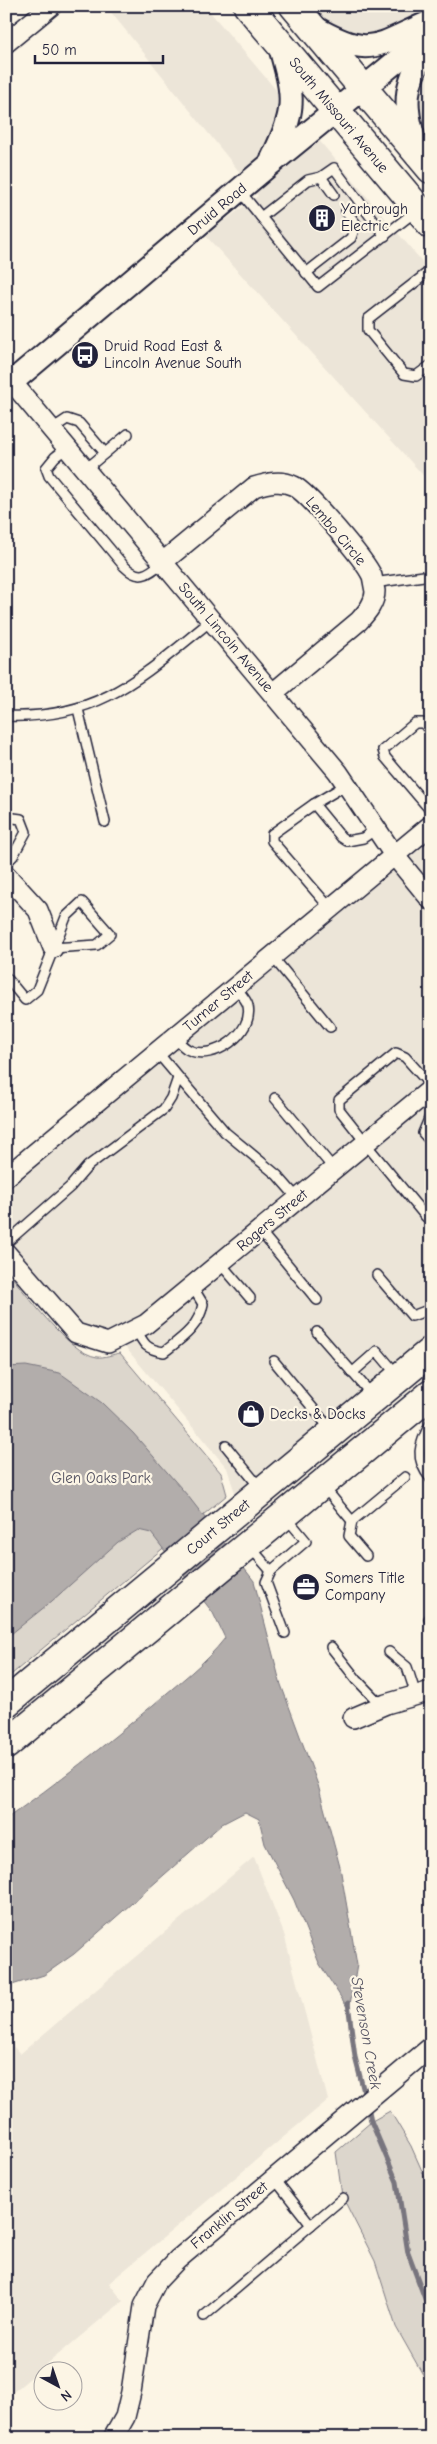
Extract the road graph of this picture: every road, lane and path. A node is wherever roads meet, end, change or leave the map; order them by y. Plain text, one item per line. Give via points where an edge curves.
1 (51, 6) edge
2 (248, 6) edge
3 (301, 15) edge
4 (431, 22) edge
5 (431, 33) edge
6 (431, 39) edge
7 (6, 43) edge
8 (279, 43) junction
9 (363, 88) junction
10 (336, 110) junction
11 (427, 163) edge
12 (269, 165) junction
13 (321, 177) junction
14 (239, 190) junction
15 (334, 195) dead end
16 (346, 211) dead end
17 (261, 217) junction
18 (425, 217) edge
19 (385, 236) junction
20 (431, 270) edge
21 (306, 273) junction
22 (431, 365) edge
23 (9, 385) edge
24 (52, 428) junction
25 (128, 434) dead end
26 (68, 448) junction
27 (105, 454) junction
28 (86, 469) junction
29 (164, 562) junction
30 (431, 575) edge
31 (373, 583) junction
32 (212, 620) junction
33 (273, 693) junction
34 (78, 709) junction
35 (6, 716) edge
36 (431, 732) edge
37 (346, 785) junction
38 (314, 804) junction
39 (431, 811) edge
40 (6, 817) edge
41 (105, 822) dead end
42 (431, 825) edge
43 (376, 829) junction
44 (394, 855) junction
45 (6, 863) edge
46 (6, 876) edge
47 (431, 900) edge
48 (330, 908) junction
49 (53, 948) junction
50 (272, 956) junction
51 (6, 976) edge
52 (235, 986) junction
53 (330, 1027) dead end
54 (174, 1037) junction
55 (157, 1052) junction
56 (178, 1078) junction
57 (429, 1093) edge
58 (275, 1098) dead end
59 (431, 1114) edge
60 (431, 1142) edge
61 (366, 1143) junction
62 (334, 1169) junction
63 (6, 1177) edge
64 (298, 1199) junction
65 (426, 1217) dead end
66 (260, 1230) junction
67 (6, 1243) edge
68 (6, 1254) edge
69 (220, 1263) junction
70 (377, 1275) dead end
71 (192, 1286) junction
72 (250, 1298) dead end
73 (317, 1300) dead end
74 (430, 1310) edge
75 (136, 1329) junction
76 (317, 1332) dead end
77 (431, 1351) edge
78 (274, 1361) dead end
79 (352, 1373) junction
80 (400, 1376) junction
81 (374, 1398) junction
82 (429, 1406) edge
83 (333, 1432) junction
84 (226, 1446) dead end
85 (404, 1478) dead end
86 (431, 1479) edge
87 (321, 1484) junction
88 (262, 1490) junction
89 (284, 1515) junction
90 (352, 1520) junction
91 (247, 1546) junction
92 (366, 1556) dead end
93 (271, 1570) junction
94 (285, 1633) dead end
95 (331, 1647) dead end
96 (388, 1652) dead end
97 (423, 1693) edge
98 (6, 1703) edge
99 (382, 1706) junction
100 (353, 1718) dead end
101 (6, 1744) edge
102 (431, 2047) edge
103 (274, 2178) junction
104 (343, 2198) dead end
105 (311, 2225) junction
106 (204, 2316) dead end
107 (113, 2438) edge

1 - 7 street
2 - 8 main road, South Missouri Avenue
3 - 4 street via 348,44 366,47 387,43
3 - 9 main road
5 - 9 street, Druid Road
6 - 11 street via 416,66 407,93 408,122
8 - 10 main road, South Missouri Avenue
8 - 12 street via 291,90 292,108 286,130
9 - 10 street, Druid Road
9 - 11 main road
10 - 12 street, Druid Road
10 - 18 main road, South Missouri Avenue
12 - 14 street, Druid Road
13 - 15 lane
13 - 17 lane via 308,180
13 - 19 lane via 334,168
14 - 17 lane
14 - 23 street, Druid Road
16 - 21 lane via 356,224 351,238
17 - 21 lane
18 - 19 lane
19 - 21 lane via 318,287
20 - 22 lane via 368,319 368,330 404,374 416,376
23 - 24 street, South Lincoln Avenue
24 - 26 street, South Lincoln Avenue
24 - 27 lane via 67,419 79,423
25 - 27 lane
26 - 28 street, South Lincoln Avenue
26 - 29 lane via 48,463 49,476 117,559 132,574 140,576
27 - 28 lane
28 - 29 street, South Lincoln Avenue
29 - 31 street, Lembo Circle via 254,488 282,482 307,496 363,562
29 - 32 street, South Lincoln Avenue
30 - 31 lane
31 - 33 street, Lembo Circle via 375,592 371,608
32 - 33 street, South Lincoln Avenue
32 - 34 lane via 111,696
33 - 37 street, South Lincoln Avenue
34 - 35 lane via 35,717
34 - 41 lane
36 - 39 lane via 423,723 415,723 383,750 385,757
37 - 38 lane
37 - 43 street, South Lincoln Avenue
38 - 43 lane via 347,841 363,838
38 - 48 lane via 272,834 272,841
40 - 45 lane via 21,819 26,832
42 - 44 street, Turner Street
43 - 44 street, South Lincoln Avenue
44 - 47 street, South Lincoln Avenue
44 - 48 street, Turner Street
46 - 49 street via 38,910
48 - 50 street, Turner Street
49 - 49 lane via 97,945 110,934 82,902 66,917
49 - 51 lane via 37,990 25,1000
50 - 52 street, Turner Street
50 - 53 lane
52 - 54 street, Turner Street
52 - 54 lane via 248,1005 248,1019 240,1032 224,1046 207,1054 189,1050
54 - 55 street, Turner Street
55 - 56 lane
55 - 63 street, Turner Street
56 - 64 lane via 225,1132 277,1175
56 - 67 lane via 164,1108 88,1166 70,1187
57 - 61 street, Rogers Street
57 - 61 lane via 405,1057 396,1052 339,1100 339,1109
58 - 62 lane
59 - 60 lane via 423,1133
61 - 62 street, Rogers Street
61 - 65 lane
62 - 64 street, Rogers Street
64 - 66 street, Rogers Street
66 - 69 street, Rogers Street
66 - 73 lane
68 - 75 street, Rogers Street via 76,1334 108,1343
69 - 71 street, Rogers Street
69 - 72 lane
70 - 74 lane via 412,1316
71 - 75 street, Rogers Street
71 - 75 lane via 203,1304 202,1312 189,1333 164,1352 151,1350
76 - 79 lane
77 - 80 main road, Court Street
78 - 83 lane
79 - 80 lane via 377,1351
79 - 81 lane
80 - 81 main road, Court Street
80 - 82 street
81 - 83 main road, Court Street
82 - 86 lane via 420,1444 422,1468
82 - 87 main road
83 - 88 main road, Court Street
84 - 88 lane
85 - 90 lane
87 - 89 main road
87 - 90 lane
88 - 98 main road, Court Street
89 - 91 main road
89 - 93 lane via 306,1541
90 - 92 lane via 349,1536
91 - 93 lane
91 - 101 main road
93 - 94 lane via 266,1582
95 - 99 lane
96 - 97 lane via 407,1667
97 - 99 street
99 - 100 street
102 - 103 street, Franklin Street
103 - 105 lane
103 - 107 street, Franklin Street via 177,2260 157,2281 144,2306 125,2417
104 - 105 lane
105 - 106 lane

